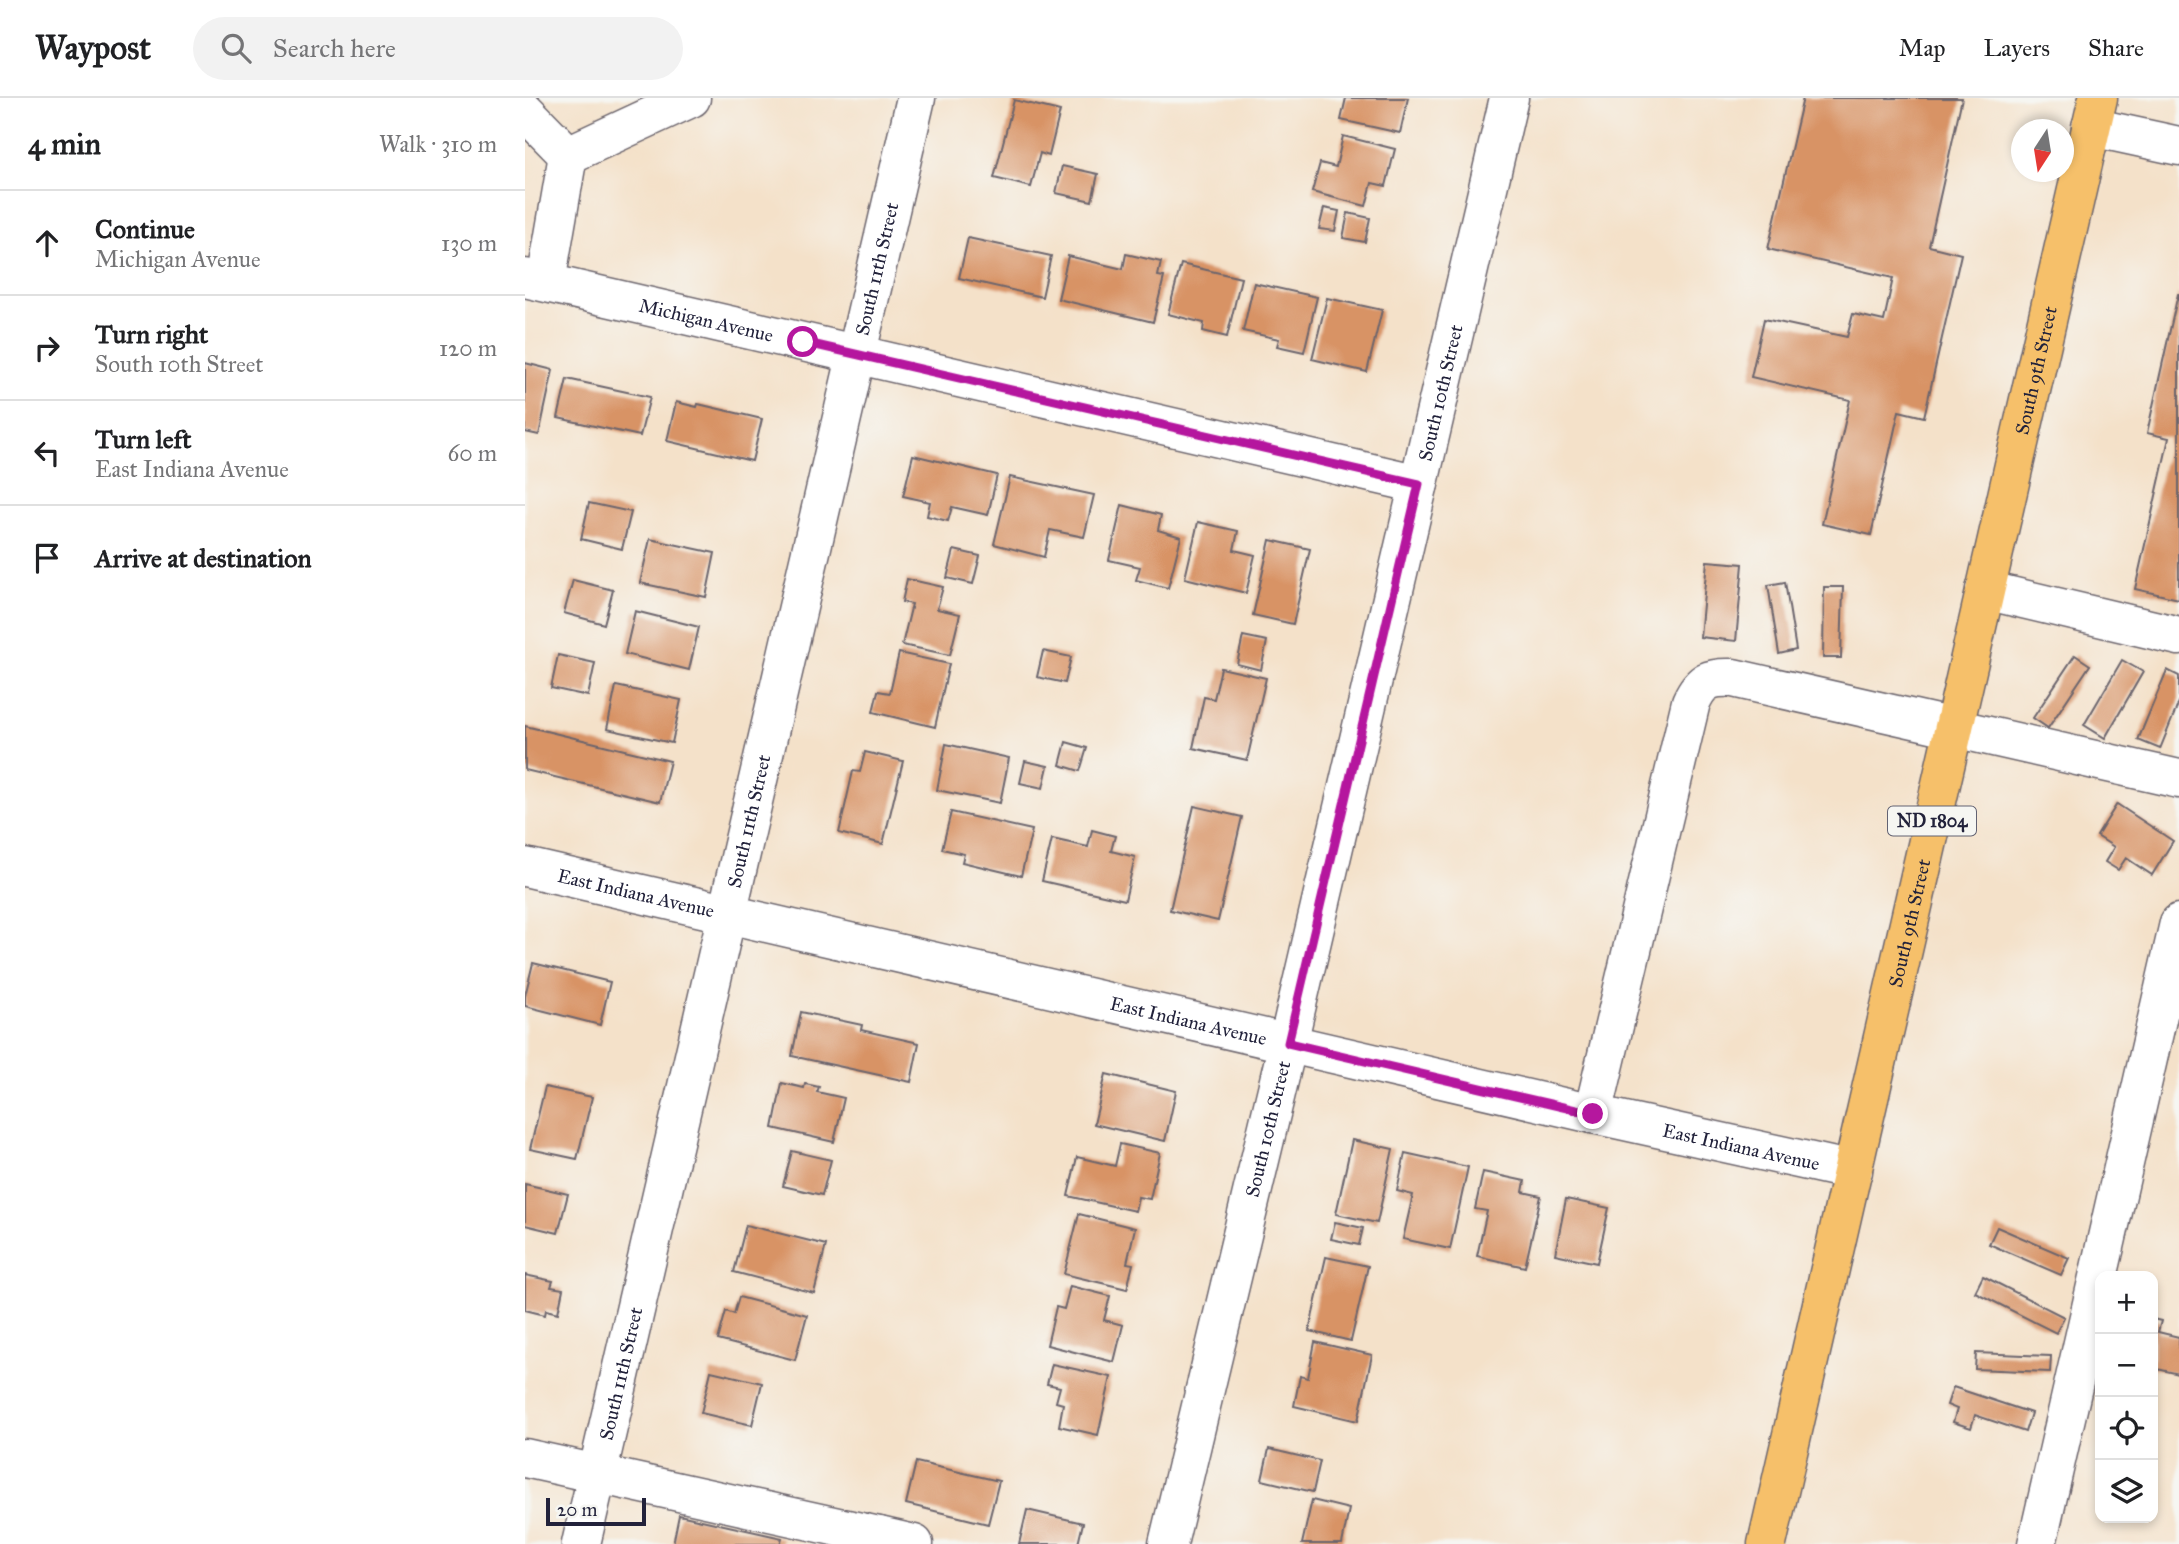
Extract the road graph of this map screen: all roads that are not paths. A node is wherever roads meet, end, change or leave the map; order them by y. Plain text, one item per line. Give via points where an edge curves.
1 (691, 98) edge
2 (916, 98) edge
3 (1509, 98) edge
4 (525, 111) edge
5 (2094, 113) edge
6 (2179, 146) edge
7 (568, 155) junction
8 (535, 280) edge
9 (856, 355) junction
10 (1419, 484) junction
11 (1985, 590) junction
12 (2179, 636) edge
13 (1953, 727) junction
14 (2179, 779) edge
15 (525, 867) edge
16 (726, 915) junction
17 (2179, 923) edge
18 (1288, 1043) junction
19 (1593, 1114) junction
20 (1853, 1171) junction
21 (525, 1458) edge
22 (598, 1475) junction
23 (890, 1541) edge
24 (581, 1544) edge
25 (1168, 1544) edge
26 (1767, 1544) edge
27 (2037, 1544) edge

1 - 7 street
2 - 9 street, South 11th Street
3 - 10 street, South 10th Street
4 - 7 street
5 - 6 street
5 - 11 main road, South 9th Street / ND 1804
7 - 8 street
8 - 9 street, Michigan Avenue
9 - 10 street, Michigan Avenue
9 - 16 street, South 11th Street
10 - 18 street, South 10th Street
11 - 12 street
11 - 13 main road, South 9th Street / ND 1804
13 - 14 street
13 - 19 street via 1733,678 1707,681 1697,689
13 - 20 main road, South 9th Street / ND 1804
15 - 16 street, East Indiana Avenue
16 - 18 street, East Indiana Avenue
16 - 22 street, South 11th Street
17 - 27 street
18 - 19 street, East Indiana Avenue
18 - 25 street, South 10th Street
19 - 20 street, East Indiana Avenue
20 - 26 main road, South 9th Street / ND 1804
21 - 22 street
22 - 23 street
22 - 24 street, South 11th Street

